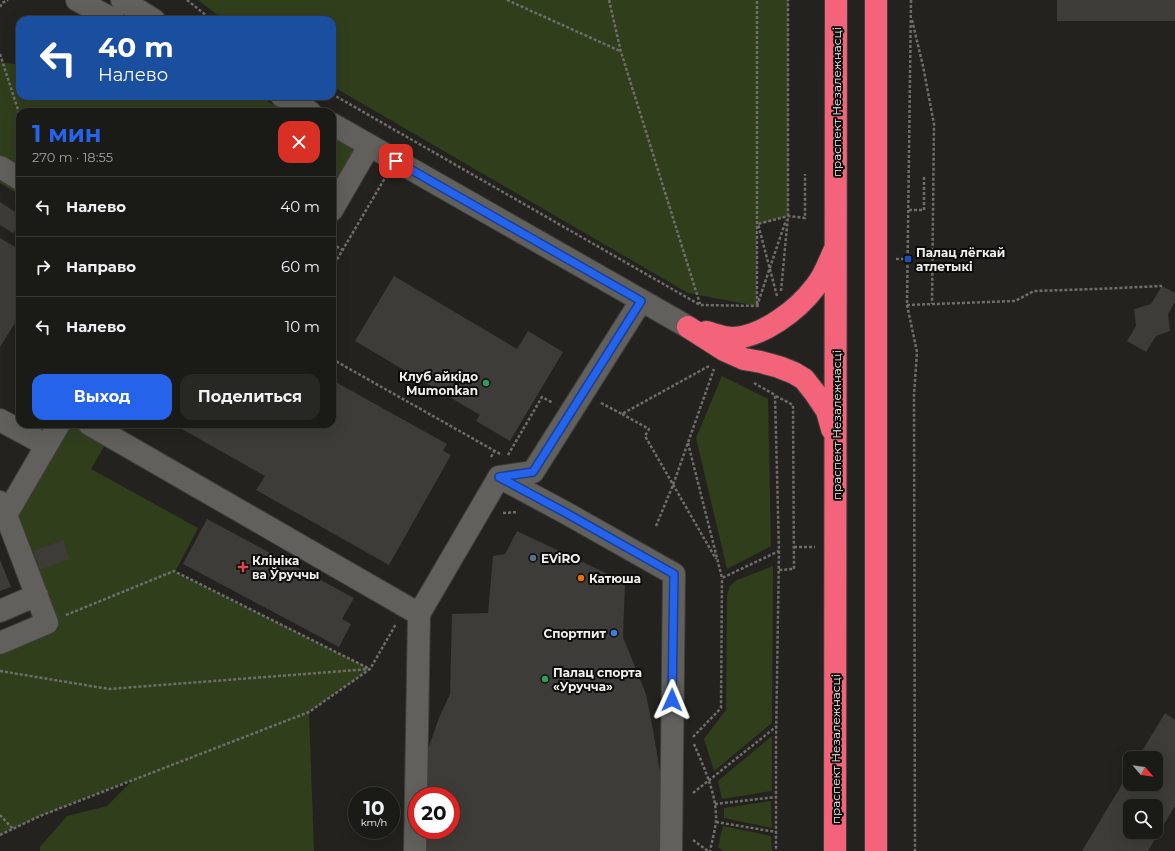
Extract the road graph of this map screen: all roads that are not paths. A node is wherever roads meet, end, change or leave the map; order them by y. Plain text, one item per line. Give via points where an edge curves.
1 (77, 0) edge
2 (122, 0) edge
3 (836, 0) edge
4 (876, 0) edge
5 (107, 16) edge
6 (148, 16) edge
7 (289, 100) edge
8 (303, 108) edge
9 (336, 126) edge
10 (369, 146) junction
11 (0, 167) edge
12 (16, 177) edge
13 (336, 203) edge
14 (836, 245) junction
15 (641, 301) junction
16 (688, 327) junction
17 (0, 420) edge
18 (57, 428) edge
19 (96, 428) edge
20 (836, 441) junction
21 (46, 446) junction
22 (499, 477) junction
23 (3, 508) edge
24 (37, 595) junction
25 (413, 610) junction
26 (0, 611) edge
27 (0, 643) edge
28 (415, 851) edge
29 (671, 851) edge
30 (835, 851) edge
31 (876, 851) edge

1 - 5 street
2 - 6 street
3 - 14 highway, праспект Незалежнасці
4 - 31 highway
7 - 8 street
9 - 10 street
10 - 13 street
10 - 15 street
11 - 12 street
14 - 16 highway via 816,287 790,313 770,326 750,336 732,338
14 - 20 highway, праспект Незалежнасці
15 - 16 street
15 - 22 street via 533,472
16 - 20 highway via 724,350 744,359 779,367 804,378 827,412
17 - 21 street
18 - 21 street
19 - 25 street
20 - 30 highway, праспект Незалежнасці
21 - 23 street
22 - 25 street
22 - 29 street via 674,574
23 - 24 street
24 - 26 street
24 - 27 street via 47,622
25 - 28 street

